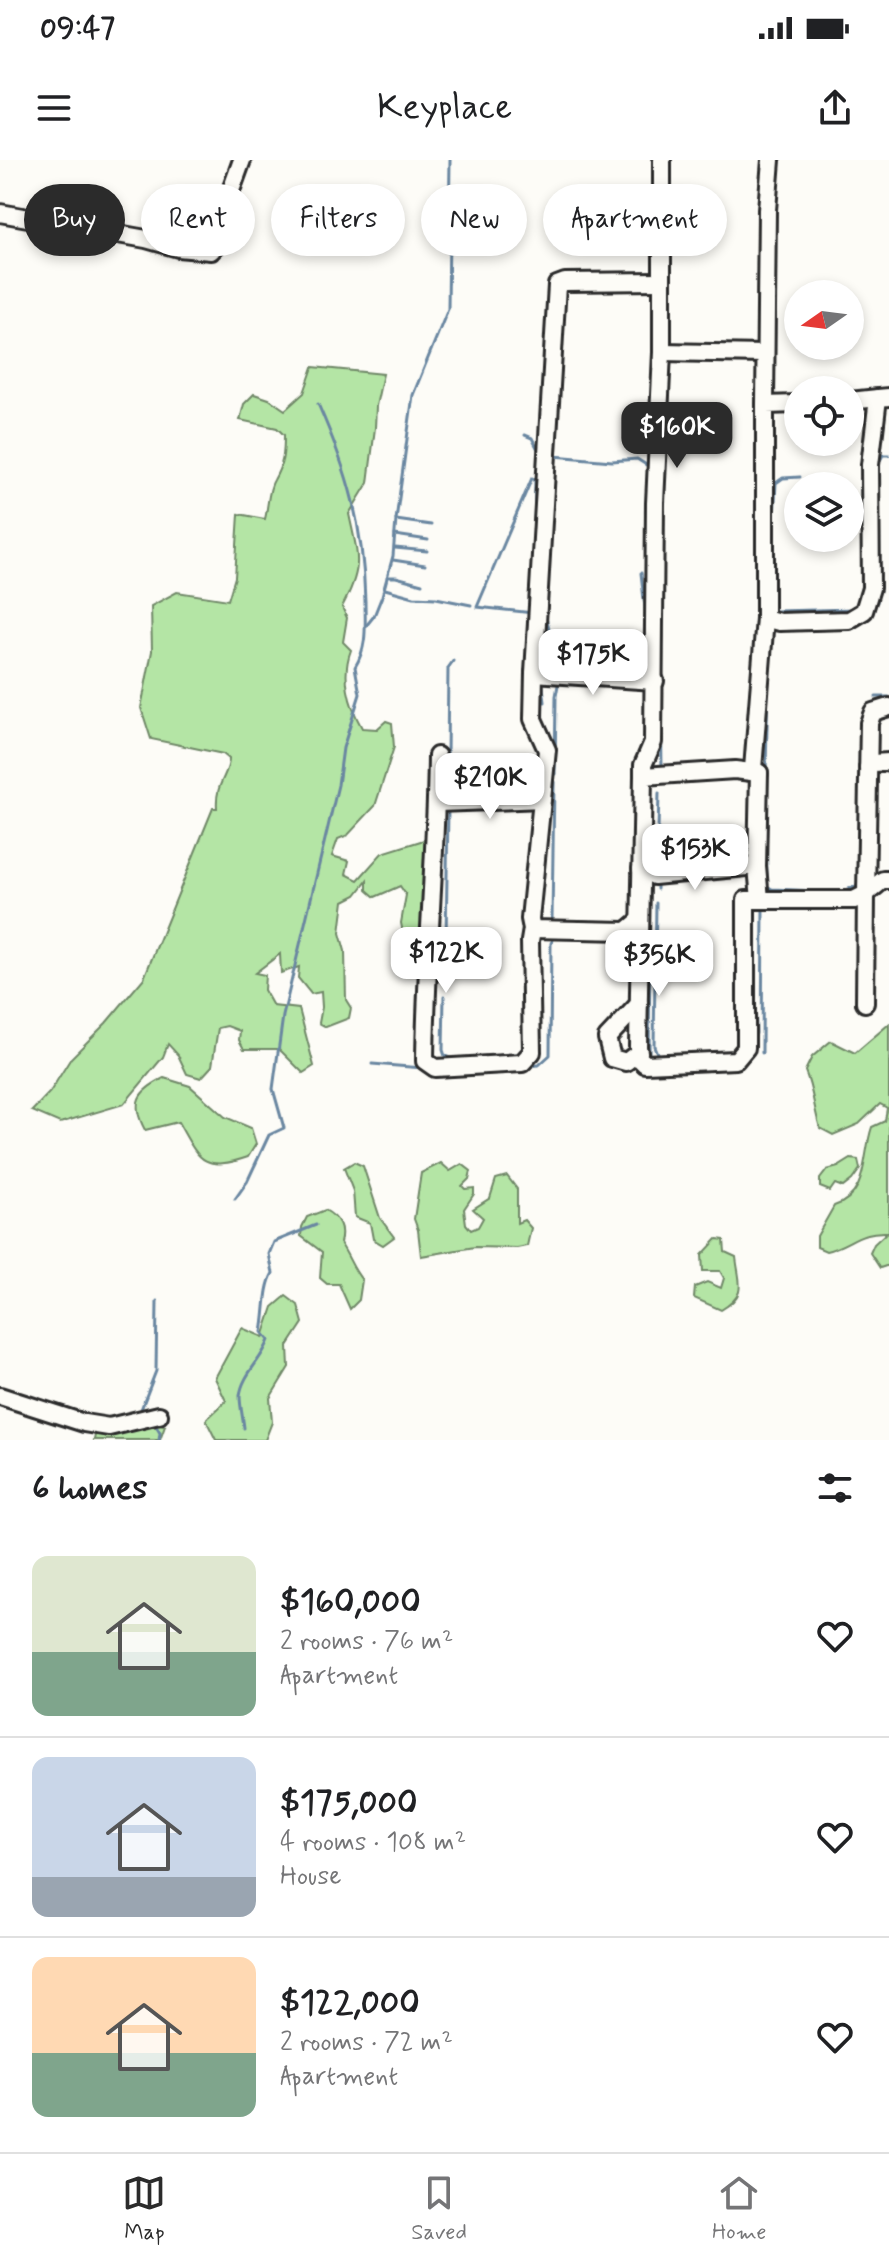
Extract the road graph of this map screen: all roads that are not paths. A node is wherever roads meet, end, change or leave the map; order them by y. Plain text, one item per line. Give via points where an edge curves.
1 (242, 160) edge
2 (662, 160) edge
3 (771, 160) edge
4 (0, 213) edge
5 (660, 281) junction
6 (662, 352) junction
7 (764, 354) junction
8 (884, 398) edge
9 (864, 400) edge
10 (784, 404) edge
11 (765, 405) junction
12 (765, 618) junction
13 (534, 673) junction
14 (655, 681) junction
15 (889, 707) edge
16 (437, 756) dead end
17 (889, 762) edge
18 (868, 768) junction
19 (759, 773) junction
20 (643, 776) junction
21 (542, 799) junction
22 (437, 803) junction
23 (757, 866) junction
24 (641, 869) junction
25 (889, 880) edge
26 (866, 894) junction
27 (760, 900) junction
28 (532, 929) junction
29 (635, 930) junction
30 (865, 1003) dead end
31 (639, 1004) junction
32 (639, 1052) junction
33 (0, 1396) edge
34 (159, 1415) dead end

1 - 4 street via 211,251
2 - 5 street
3 - 7 street
5 - 6 street
5 - 13 street via 557,285
6 - 7 street
6 - 14 street
7 - 11 street
8 - 9 street
8 - 12 street via 870,465 871,588 864,611 849,620
10 - 11 street
11 - 12 street
12 - 19 street via 753,769
13 - 14 street
13 - 21 street via 533,719 547,750
14 - 20 street via 653,742
15 - 18 street via 873,712 869,723
16 - 22 street
17 - 18 street
18 - 26 street
19 - 20 street
19 - 23 street
20 - 24 street
21 - 22 street
21 - 28 street
22 - 28 street via 425,1061 435,1068 522,1063 532,1052
23 - 24 street via 654,876
23 - 27 street
24 - 29 street
25 - 26 street
26 - 27 street via 854,900
26 - 30 street
27 - 32 street via 746,900 746,1048 736,1060 645,1064
28 - 29 street
29 - 31 street
31 - 32 street
31 - 32 street via 607,1038 612,1058 626,1062
33 - 34 street via 109,1427

